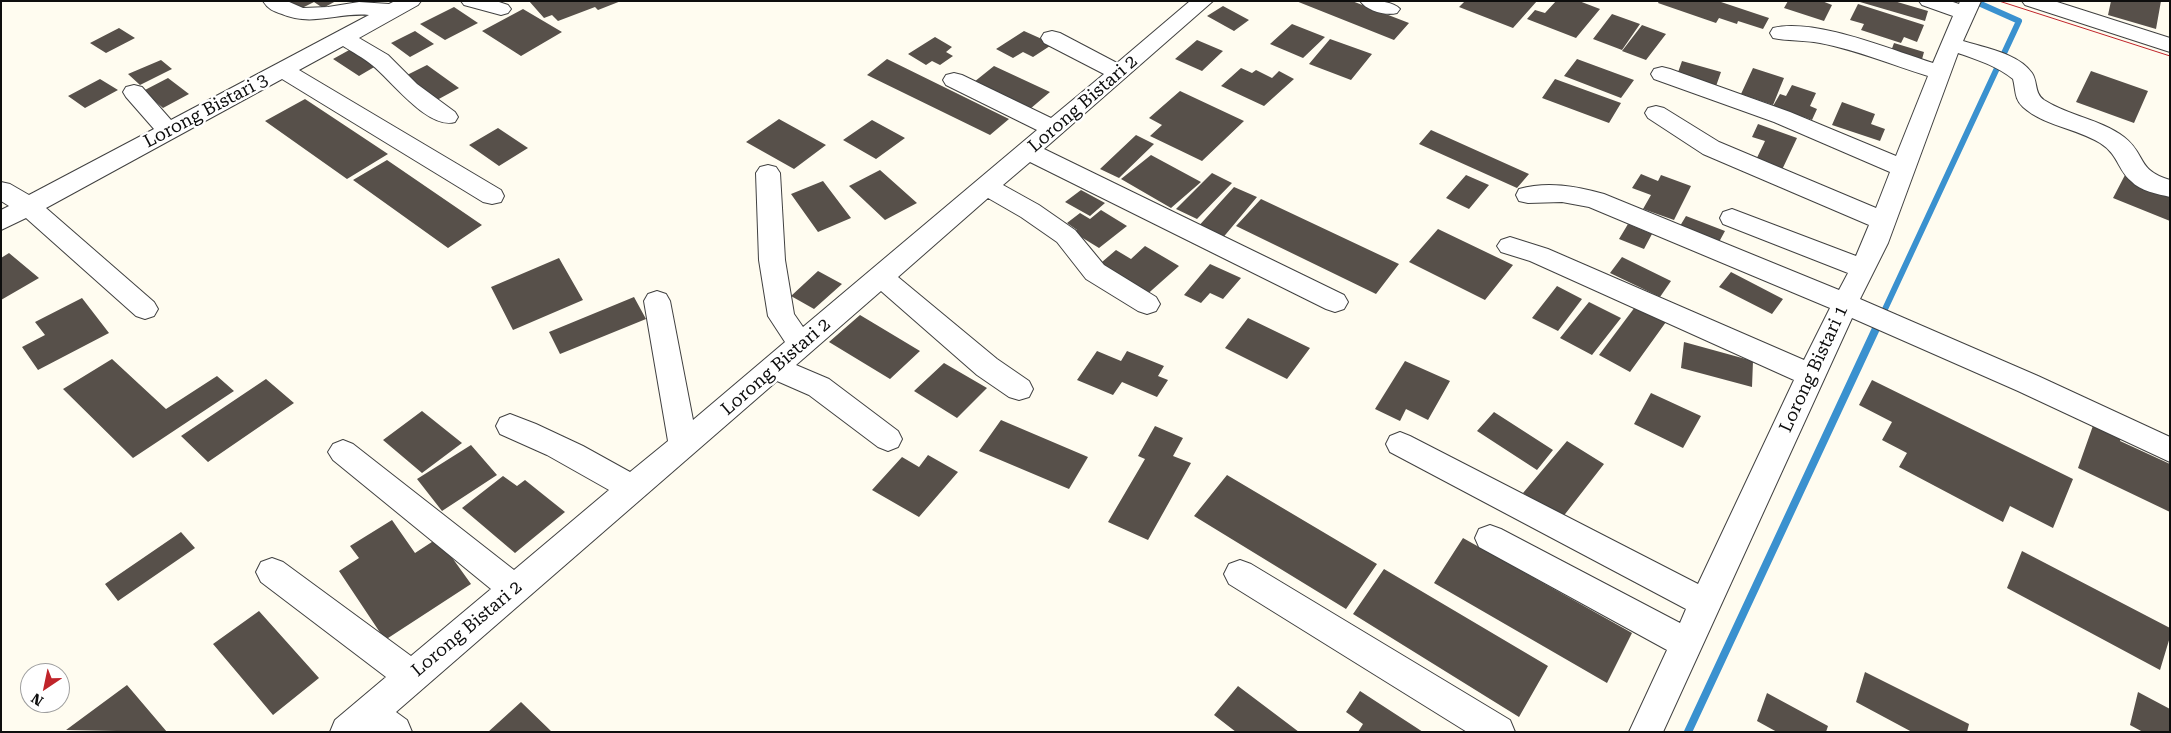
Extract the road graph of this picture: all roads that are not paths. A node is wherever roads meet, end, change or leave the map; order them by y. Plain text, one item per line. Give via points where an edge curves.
1 (272, 1) edge
2 (471, 1) edge
3 (1203, 1) edge
4 (1370, 1) edge
5 (1929, 1) edge
6 (2032, 1) edge
7 (2103, 1) edge
8 (402, 6) edge
9 (1968, 7) edge
10 (1390, 9) dead end
11 (501, 10) dead end
12 (2097, 22) junction
13 (1780, 33) dead end
14 (344, 38) junction
15 (1052, 38) dead end
16 (1951, 44) junction
17 (2170, 45) edge
18 (282, 70) junction
19 (1119, 73) junction
20 (1662, 74) dead end
21 (1940, 74) junction
22 (954, 80) dead end
23 (134, 92) dead end
24 (1656, 113) dead end
25 (446, 117) dead end
26 (1054, 129) junction
27 (168, 131) junction
28 (1028, 151) junction
29 (1903, 168) junction
30 (768, 173) dead end
31 (986, 186) junction
32 (2170, 189) edge
33 (1, 190) edge
34 (1528, 195) dead end
35 (492, 196) dead end
36 (28, 206) junction
37 (1732, 218) dead end
38 (1, 221) edge
39 (1883, 221) junction
40 (1510, 246) dead end
41 (1862, 268) junction
42 (881, 277) junction
43 (657, 301) dead end
44 (1335, 302) dead end
45 (1147, 304) dead end
46 (1854, 308) junction
47 (145, 309) dead end
48 (802, 345) junction
49 (775, 368) junction
50 (1810, 375) junction
51 (1019, 389) dead end
52 (510, 426) dead end
53 (888, 439) dead end
54 (1400, 444) dead end
55 (683, 446) junction
56 (2170, 450) edge
57 (343, 452) dead end
58 (633, 489) junction
59 (1490, 538) dead end
60 (272, 572) dead end
61 (1240, 574) dead end
62 (514, 589) junction
63 (1705, 604) junction
64 (1686, 644) junction
65 (411, 676) junction
66 (358, 722) edge
67 (396, 732) edge
68 (1498, 732) edge
69 (1646, 732) edge

1 - 8 street via 300,14
2 - 11 street
3 - 19 street, Lorong Bistari 2
4 - 10 street
5 - 9 street
6 - 12 street
7 - 12 street
8 - 14 street, Lorong Bistari 3
9 - 16 street, Lorong Bistari 1
12 - 17 street
13 - 21 street via 1798,32 1829,38
14 - 18 street, Lorong Bistari 3
14 - 25 street via 380,60 409,90
15 - 19 street
16 - 21 street, Lorong Bistari 1
16 - 32 street via 2012,67 2023,76 2027,96 2032,102 2116,143 2128,154 2136,172 2144,179
18 - 27 street, Lorong Bistari 3
18 - 35 street
19 - 26 street, Lorong Bistari 2
20 - 29 street via 1782,117
21 - 29 street, Lorong Bistari 1
22 - 26 street
23 - 27 street
24 - 39 street via 1711,148
26 - 28 street, Lorong Bistari 2
27 - 36 street, Lorong Bistari 3
28 - 31 street, Lorong Bistari 2
28 - 44 street
29 - 39 street, Lorong Bistari 1
30 - 48 street via 772,260 781,316
31 - 42 street, Lorong Bistari 2
31 - 45 street via 1066,236 1095,272
33 - 36 street
34 - 46 street via 1563,193 1595,200
36 - 38 street, Lorong Bistari 3
36 - 47 street
37 - 41 street
39 - 41 street, Lorong Bistari 1
40 - 50 street via 1539,255
41 - 46 street, Lorong Bistari 1
42 - 48 street, Lorong Bistari 2
42 - 51 street via 988,368
43 - 55 street
46 - 50 street, Lorong Bistari 1
46 - 56 street via 2085,408
48 - 49 street, Lorong Bistari 2
49 - 53 street via 819,387
49 - 55 street, Lorong Bistari 2
50 - 63 street, Lorong Bistari 1
52 - 58 street via 546,440
54 - 63 street
55 - 58 street, Lorong Bistari 2
57 - 62 street
58 - 62 street, Lorong Bistari 2
59 - 64 street
60 - 65 street
61 - 68 street
62 - 65 street, Lorong Bistari 2
63 - 64 street, Lorong Bistari 1
64 - 69 street, Lorong Bistari 1
65 - 66 street, Lorong Bistari 2
66 - 67 street

